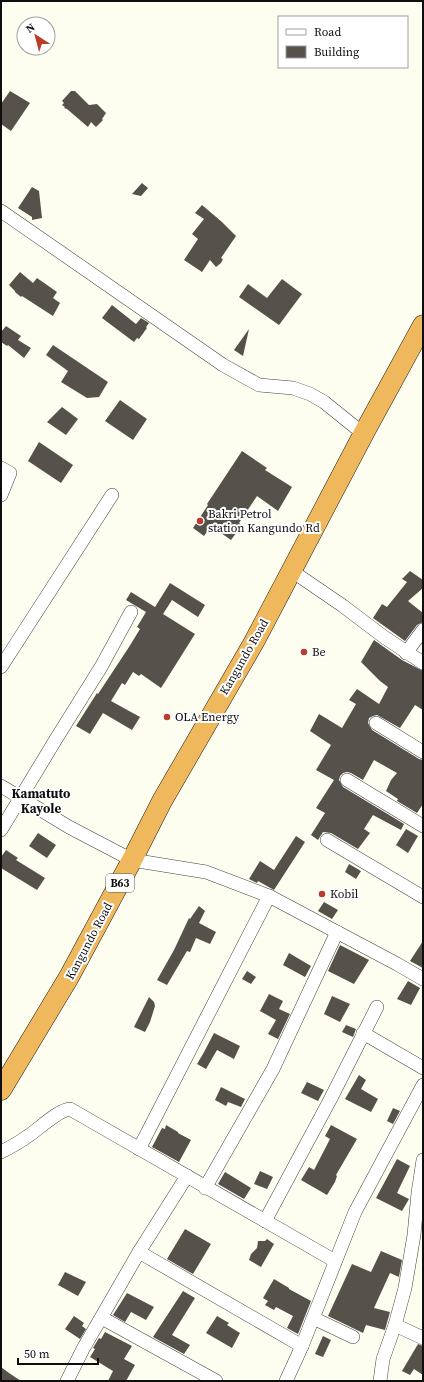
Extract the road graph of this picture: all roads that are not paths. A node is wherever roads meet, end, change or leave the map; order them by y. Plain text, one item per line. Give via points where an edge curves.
1 (1, 211) edge
2 (423, 325) edge
3 (365, 431) junction
4 (1, 468) edge
5 (1, 495) edge
6 (112, 495) dead end
7 (292, 571) junction
8 (131, 612) dead end
9 (423, 630) edge
10 (406, 653) junction
11 (423, 663) edge
12 (1, 667) edge
13 (376, 723) dead end
14 (423, 752) edge
15 (347, 780) dead end
16 (1, 786) edge
17 (20, 799) junction
18 (423, 826) edge
19 (1, 830) edge
20 (327, 840) dead end
21 (132, 860) junction
22 (269, 896) junction
23 (423, 897) edge
24 (337, 932) junction
25 (423, 979) edge
26 (377, 1007) dead end
27 (363, 1033) junction
28 (423, 1068) edge
29 (423, 1085) edge
30 (1, 1090) edge
31 (139, 1148) junction
32 (1, 1152) edge
33 (423, 1160) edge
34 (187, 1176) junction
35 (205, 1188) junction
36 (265, 1221) junction
37 (418, 1239) edge
38 (139, 1252) junction
39 (335, 1261) junction
40 (102, 1318) junction
41 (313, 1318) junction
42 (395, 1325) junction
43 (353, 1337) dead end
44 (423, 1338) edge
45 (302, 1346) junction
46 (68, 1381) edge
47 (216, 1381) edge
48 (286, 1381) edge
49 (380, 1381) edge

1 - 3 street via 223,366 259,385 292,388 310,394 355,427
2 - 3 highway, Kangundo Road / B63
3 - 7 highway, Kangundo Road / B63
4 - 5 street via 10,473
6 - 12 street
7 - 10 street
7 - 21 highway, Kangundo Road / B63 via 162,801
8 - 17 street via 101,667
9 - 10 street
10 - 11 street
13 - 14 street
15 - 18 street
16 - 17 street
17 - 19 street
17 - 21 street
20 - 23 street
21 - 22 street via 206,872
21 - 30 highway, Kangundo Road / B63 via 69,977
22 - 24 street
22 - 31 street
24 - 25 street
24 - 35 street via 273,1069
26 - 27 street
27 - 28 street
27 - 36 street
29 - 39 street via 355,1212
31 - 32 street via 70,1110 63,1111
31 - 34 street
33 - 37 street via 418,1193
34 - 35 street
34 - 38 street
35 - 36 street
36 - 39 street
37 - 42 street
38 - 40 street
38 - 45 street
39 - 41 street
40 - 46 street
40 - 47 street
41 - 43 street
41 - 45 street
42 - 44 street
42 - 49 street via 383,1359
45 - 48 street

